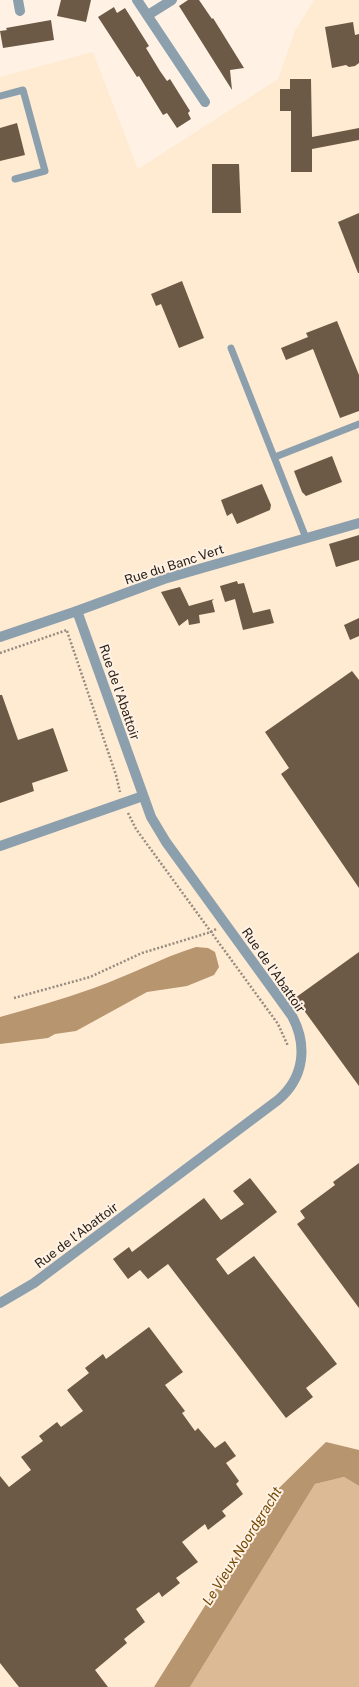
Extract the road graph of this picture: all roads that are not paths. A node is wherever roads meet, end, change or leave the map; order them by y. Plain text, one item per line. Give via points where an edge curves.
1 (18, 0) edge
2 (137, 0) edge
3 (172, 0) edge
4 (20, 11) dead end
5 (148, 15) junction
6 (0, 96) edge
7 (206, 102) dead end
8 (14, 178) dead end
9 (231, 348) dead end
10 (359, 424) edge
11 (275, 457) junction
12 (359, 523) edge
13 (306, 538) junction
14 (77, 611) junction
15 (0, 637) edge
16 (143, 796) junction
17 (0, 846) edge
18 (0, 1303) edge

1 - 4 street
2 - 5 street
3 - 5 street
5 - 7 street
6 - 8 lane via 23,90 45,171
9 - 11 lane
10 - 11 lane
11 - 13 lane
12 - 13 street, Rue du Banc Vert
13 - 14 street, Rue du Banc Vert via 164,579
14 - 15 street, Rue du Banc Vert
14 - 16 street, Rue de l'Abattoir
16 - 17 street
16 - 18 street, Rue de l'Abattoir via 160,834 292,1016 299,1031 302,1052 299,1069 283,1096 50,1272

